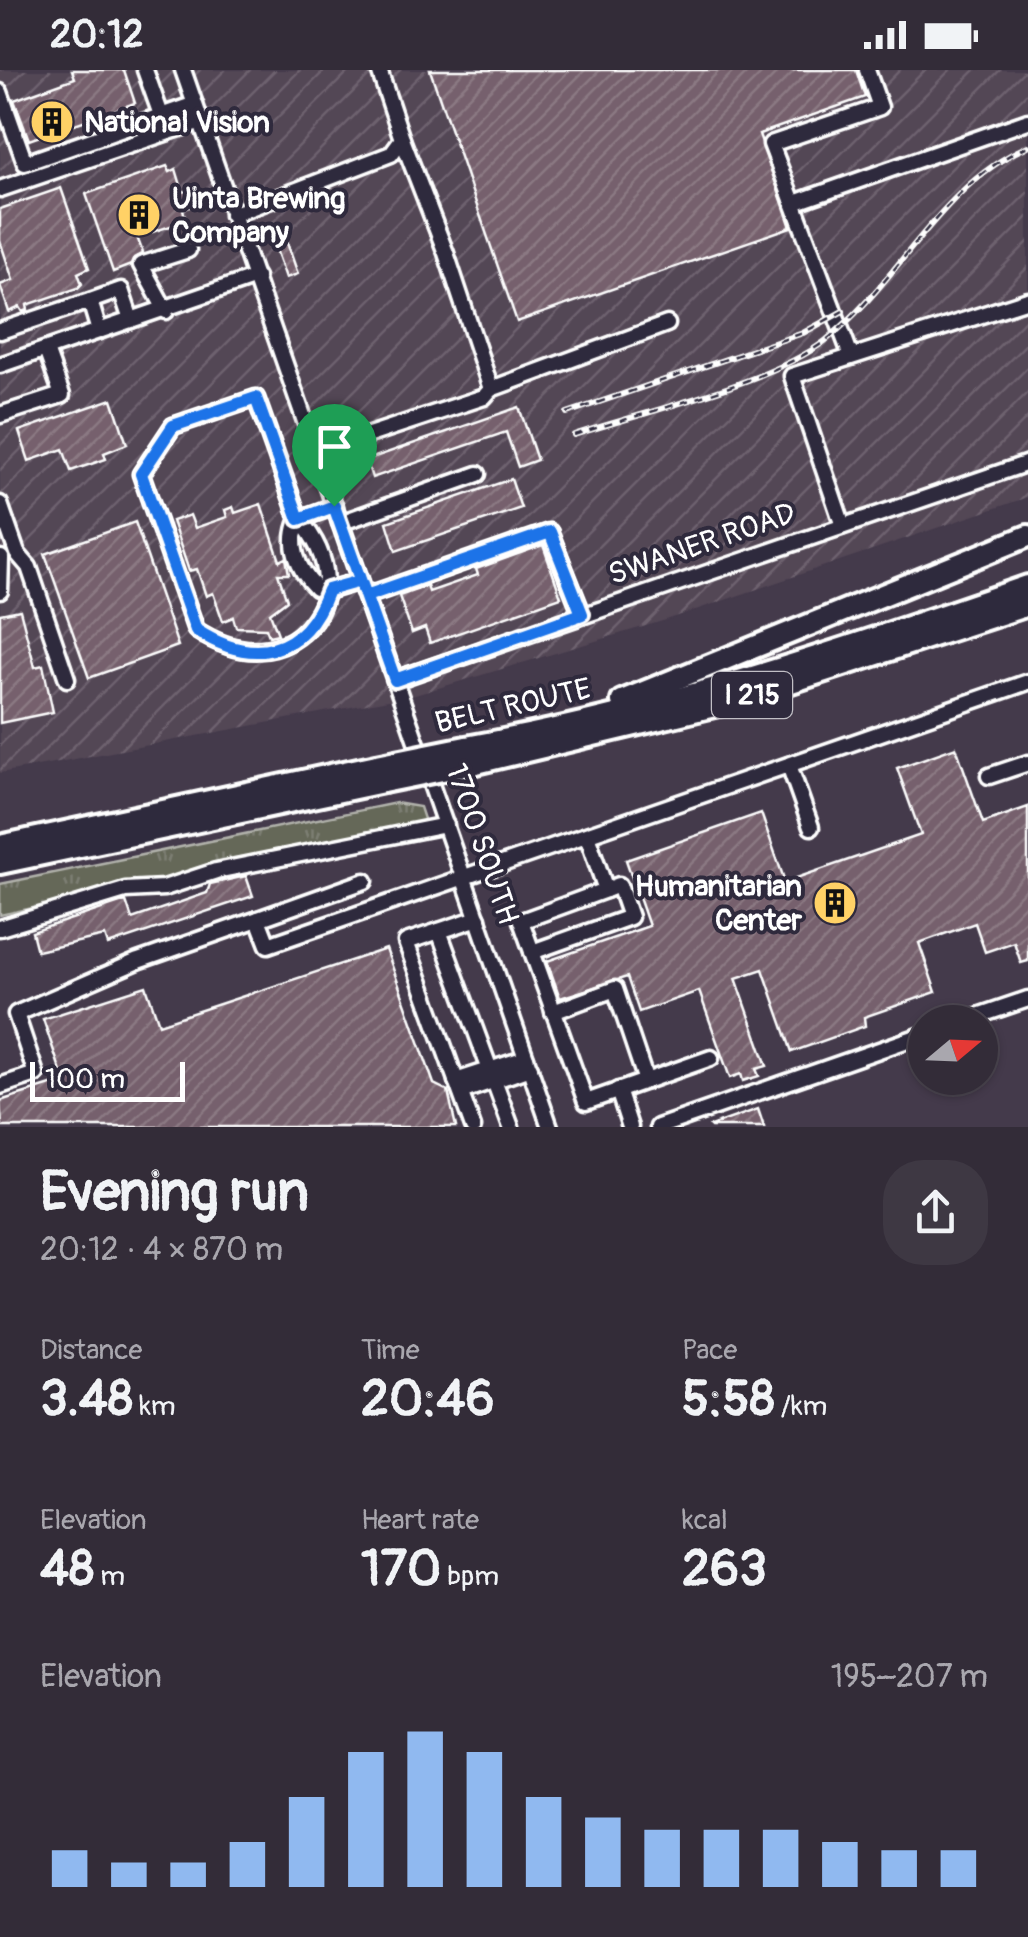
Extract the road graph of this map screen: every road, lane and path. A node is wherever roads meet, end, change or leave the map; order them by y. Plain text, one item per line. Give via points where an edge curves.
1 (145, 70) edge
2 (183, 70) edge
3 (379, 70) edge
4 (868, 70) edge
5 (0, 92) edge
6 (195, 104) junction
7 (161, 116) junction
8 (200, 121) junction
9 (1028, 121) edge
10 (402, 139) junction
11 (0, 189) edge
12 (794, 203) junction
13 (232, 214) junction
14 (188, 250) dead end
15 (256, 277) junction
16 (1028, 300) edge
17 (90, 301) junction
18 (166, 311) junction
19 (131, 320) junction
20 (668, 324) dead end
21 (0, 331) edge
22 (99, 331) junction
23 (46, 350) junction
24 (851, 356) junction
25 (0, 365) edge
26 (491, 388) junction
27 (0, 415) edge
28 (313, 444) junction
29 (1028, 463) edge
30 (478, 474) dead end
31 (0, 504) edge
32 (334, 506) junction
33 (299, 519) junction
34 (340, 524) junction
35 (844, 526) junction
36 (1028, 536) edge
37 (6, 556) edge
38 (1028, 586) edge
39 (363, 589) junction
40 (328, 590) junction
41 (0, 591) edge
42 (1028, 607) edge
43 (582, 614) junction
44 (67, 679) dead end
45 (395, 680) junction
46 (1028, 682) edge
47 (560, 727) junction
48 (469, 756) junction
49 (789, 765) junction
50 (1027, 767) edge
51 (380, 774) junction
52 (989, 776) dead end
53 (446, 825) junction
54 (811, 827) dead end
55 (587, 835) junction
56 (0, 846) edge
57 (64, 850) junction
58 (0, 863) edge
59 (0, 872) edge
60 (464, 878) junction
61 (365, 881) dead end
62 (606, 890) junction
63 (478, 918) junction
64 (258, 919) junction
65 (0, 928) edge
66 (439, 932) junction
67 (532, 952) junction
68 (1028, 999) edge
69 (998, 1009) edge
70 (554, 1012) junction
71 (908, 1040) edge
72 (711, 1058) dead end
73 (528, 1063) junction
74 (491, 1076) junction
75 (646, 1080) junction
76 (0, 1086) edge
77 (459, 1087) junction
78 (618, 1090) junction
79 (473, 1127) edge
80 (511, 1127) edge
81 (550, 1127) edge
82 (630, 1127) edge
83 (658, 1127) edge

1 - 7 street
2 - 6 street, 1700 SOUTH
3 - 10 street
4 - 12 street via 880,107 772,144
5 - 7 street via 25,163
6 - 7 street
6 - 8 street, 1700 SOUTH
8 - 11 street
8 - 13 street, 1700 SOUTH
9 - 12 street
10 - 13 street via 391,154
10 - 26 street
12 - 24 street
13 - 15 street, 1700 SOUTH
14 - 18 street via 142,265
15 - 18 street
15 - 28 street, 1700 SOUTH
16 - 24 street
17 - 19 street via 121,290
17 - 21 street
17 - 22 street
18 - 19 street
19 - 22 street
20 - 26 street
22 - 23 street
23 - 25 street
23 - 27 street via 62,395
24 - 35 street via 792,376
26 - 28 street via 484,397 360,438 345,431
28 - 32 street, 1700 SOUTH
29 - 35 street, SWANER ROAD
30 - 34 street
31 - 37 street
32 - 33 street
32 - 34 street, 1700 SOUTH
33 - 40 street via 312,534
33 - 40 street via 293,538 302,571 316,588
33 - 40 street via 256,398 173,426 141,474 196,630 214,642 241,651 287,644 318,618
34 - 39 street, 1700 SOUTH
35 - 43 street, SWANER ROAD
36 - 47 highway
37 - 41 street
37 - 44 street via 29,567
38 - 47 highway, BELT ROUTE / I 215 via 826,656
39 - 40 street
39 - 43 street via 550,532
39 - 45 street, 1700 SOUTH
42 - 48 highway, BELT ROUTE / I 215 via 723,704
43 - 45 street, SWANER ROAD
45 - 53 street, 1700 SOUTH
46 - 49 street
47 - 48 highway, BELT ROUTE / I 215
48 - 51 highway, BELT ROUTE / I 215, bridge
49 - 54 street
49 - 55 street
50 - 52 street
51 - 56 highway, BELT ROUTE / I 215
51 - 57 highway, BELT ROUTE / I 215
53 - 60 street, 1700 SOUTH
53 - 65 street via 216,871 164,888 125,890
55 - 60 street
55 - 62 street
57 - 58 highway, BELT ROUTE / I 215
57 - 59 highway
60 - 63 street, 1700 SOUTH
60 - 64 street via 268,945
61 - 64 street
62 - 67 street via 521,920
62 - 67 street via 619,885 630,916
63 - 66 street
63 - 73 street, 1700 SOUTH
64 - 76 street via 16,1014 36,1074
66 - 74 street
66 - 77 street via 406,942
67 - 70 street
68 - 69 street
70 - 75 street via 615,990
70 - 78 street via 586,1102
71 - 83 street
72 - 75 street
73 - 74 street
73 - 81 street, 1700 SOUTH
74 - 77 street
74 - 80 street
75 - 78 street
77 - 79 street
78 - 82 street

